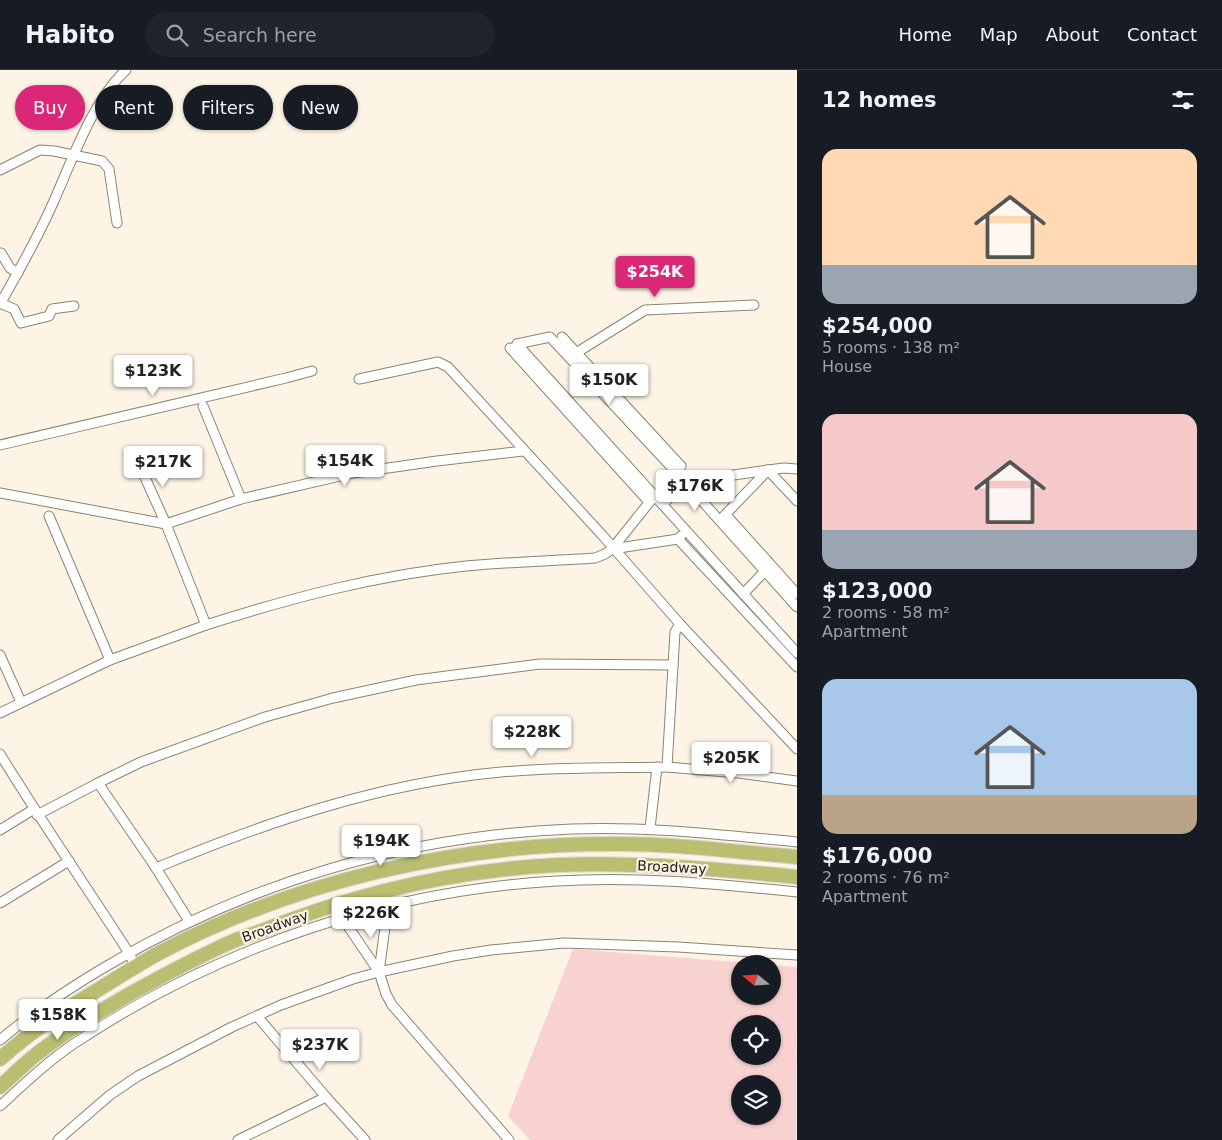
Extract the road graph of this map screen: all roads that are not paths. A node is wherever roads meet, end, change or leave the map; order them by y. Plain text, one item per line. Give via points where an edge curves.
1 (126, 70) edge
2 (75, 156) junction
3 (0, 170) edge
4 (118, 223) dead end
5 (0, 254) edge
6 (18, 273) junction
7 (0, 304) edge
8 (754, 305) dead end
9 (74, 306) dead end
10 (562, 337) dead end
11 (576, 353) junction
12 (312, 371) dead end
13 (359, 379) dead end
14 (203, 406) dead end
15 (0, 444) edge
16 (523, 450) junction
17 (138, 462) dead end
18 (797, 469) edge
19 (768, 470) junction
20 (676, 472) junction
21 (685, 482) junction
22 (0, 493) edge
23 (241, 499) junction
24 (652, 499) junction
25 (797, 501) edge
26 (663, 504) junction
27 (49, 516) dead end
28 (722, 518) junction
29 (166, 524) junction
30 (687, 531) junction
31 (678, 539) junction
32 (612, 548) junction
33 (764, 572) junction
34 (743, 594) junction
35 (797, 594) edge
36 (797, 607) edge
37 (680, 624) junction
38 (206, 625) junction
39 (797, 653) edge
40 (0, 655) edge
41 (110, 660) junction
42 (673, 665) junction
43 (797, 667) edge
44 (20, 702) junction
45 (0, 713) edge
46 (797, 749) edge
47 (0, 754) edge
48 (657, 767) junction
49 (667, 767) junction
50 (797, 780) edge
51 (98, 783) junction
52 (36, 812) junction
53 (650, 828) junction
54 (0, 830) edge
55 (469, 838) junction
56 (797, 842) edge
57 (470, 854) junction
58 (797, 857) edge
59 (70, 861) junction
60 (156, 868) junction
61 (473, 874) junction
62 (797, 877) edge
63 (475, 889) junction
64 (797, 892) edge
65 (0, 903) edge
66 (388, 905) junction
67 (342, 918) junction
68 (189, 921) junction
69 (257, 940) junction
70 (128, 952) junction
71 (797, 955) edge
72 (135, 966) junction
73 (379, 972) junction
74 (257, 1016) junction
75 (0, 1040) edge
76 (0, 1059) edge
77 (0, 1086) edge
78 (326, 1097) junction
79 (0, 1106) edge
80 (58, 1140) edge
81 (238, 1140) edge
82 (365, 1140) edge
83 (510, 1140) edge

1 - 2 street via 100,103
2 - 3 street via 40,150
2 - 4 street via 102,161 109,169
2 - 6 street
5 - 6 street
6 - 7 street
7 - 9 street via 14,309 21,323 49,316 52,309
8 - 11 street via 645,310
10 - 11 street
11 - 20 street via 680,466
12 - 15 street
13 - 16 street via 438,362 448,367
14 - 23 street
16 - 23 street via 353,474
16 - 32 street
17 - 29 street
18 - 19 street
19 - 21 street
19 - 25 street
19 - 28 street
20 - 21 street
20 - 24 street via 550,337 513,346
21 - 26 street
21 - 28 street
22 - 29 street
23 - 29 street
24 - 26 street
24 - 32 street
26 - 30 street
27 - 41 street
28 - 33 street
28 - 35 street
29 - 38 street
30 - 31 street
30 - 34 street
31 - 32 street
31 - 43 street
32 - 37 street
32 - 38 street via 595,558 466,566 370,580 284,601
33 - 34 street
33 - 36 street
34 - 39 street
37 - 42 street via 676,632
37 - 46 street
38 - 41 street
40 - 44 street
41 - 44 street
42 - 49 street
42 - 51 street via 540,664 416,680 265,717 150,759
44 - 45 street
47 - 52 street
48 - 49 street
48 - 53 street
48 - 60 street via 500,772 445,779 323,807
49 - 50 street
51 - 52 street
51 - 60 street
52 - 54 street
52 - 59 street
53 - 55 street via 573,829
53 - 56 street
55 - 57 street
55 - 68 street via 338,865 267,889
57 - 58 main road, Broadway via 559,845 652,844
57 - 72 main road, Broadway via 372,873 282,901 215,926
59 - 65 street
59 - 70 street
60 - 68 street
61 - 62 main road, Broadway via 556,865 634,864
61 - 63 street
61 - 69 main road, Broadway via 405,886 331,906
63 - 64 street via 557,880 626,879
63 - 66 street
66 - 67 street
66 - 73 street
67 - 69 street
67 - 73 street
68 - 70 street
69 - 77 main road, Broadway via 234,941 168,972 84,1020 40,1051
69 - 79 street via 222,962 137,1005 75,1043
70 - 72 street
70 - 75 street via 48,1002
71 - 73 street via 564,944 463,954
72 - 76 main road, Broadway via 49,1019
73 - 74 street
73 - 83 street via 386,994 404,1021
74 - 78 street
74 - 80 street via 138,1076 110,1095
78 - 81 street
78 - 82 street

